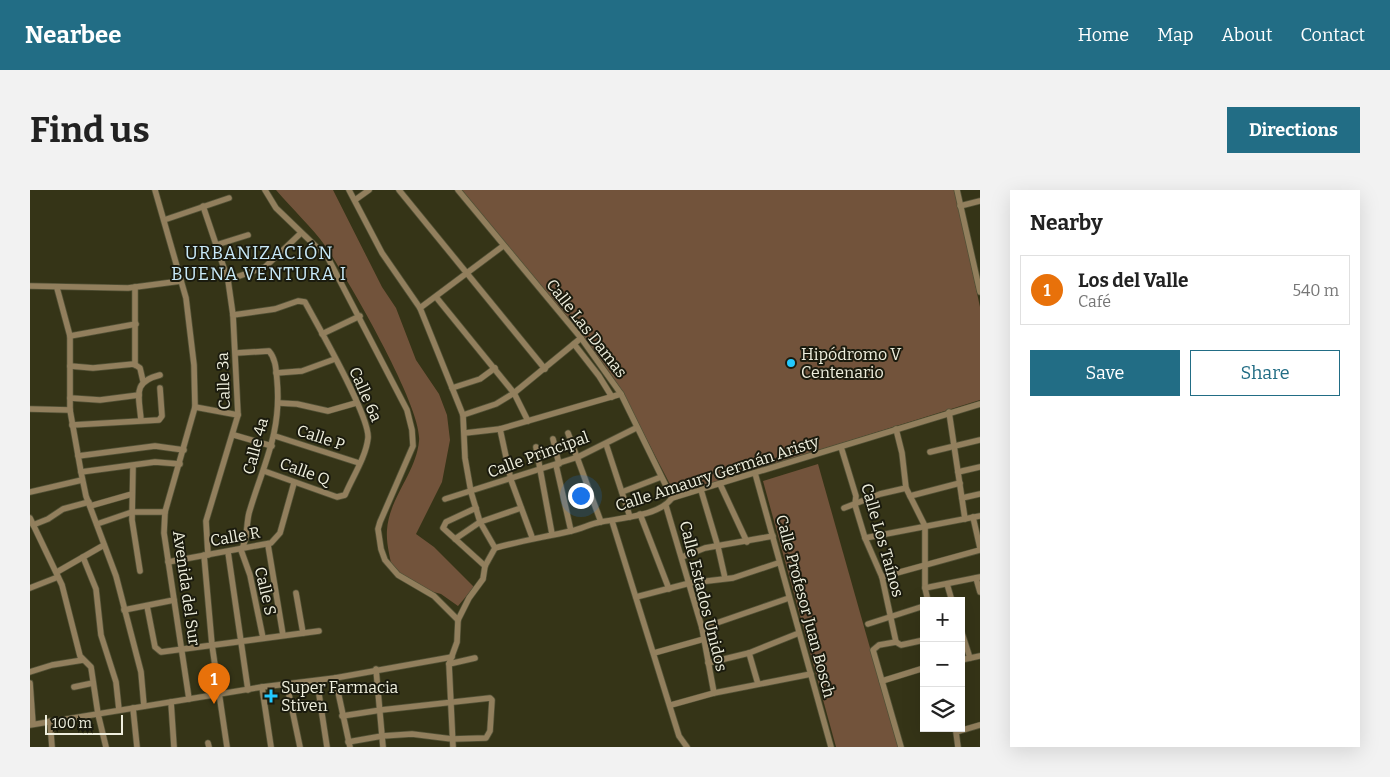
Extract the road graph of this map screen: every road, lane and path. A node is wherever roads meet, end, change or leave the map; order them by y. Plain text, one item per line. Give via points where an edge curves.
1 (155, 190) edge
2 (266, 190) edge
3 (350, 190) edge
4 (369, 190) edge
5 (399, 190) edge
6 (458, 190) edge
7 (957, 190) edge
8 (229, 198) dead end
9 (355, 200) junction
10 (980, 201) edge
11 (203, 206) junction
12 (960, 206) junction
13 (164, 220) junction
14 (302, 234) junction
15 (248, 235) dead end
16 (216, 245) junction
17 (503, 246) junction
18 (980, 249) edge
19 (971, 251) junction
20 (468, 273) junction
21 (228, 280) junction
22 (181, 281) junction
23 (30, 286) edge
24 (135, 287) junction
25 (57, 288) junction
26 (980, 292) edge
27 (436, 297) junction
28 (420, 308) junction
29 (233, 315) junction
30 (360, 316) junction
31 (136, 324) junction
32 (322, 334) junction
33 (70, 336) junction
34 (581, 338) junction
35 (574, 344) junction
36 (236, 353) junction
37 (335, 359) junction
38 (136, 365) junction
39 (70, 366) junction
40 (494, 368) junction
41 (544, 369) junction
42 (276, 373) junction
43 (160, 374) dead end
44 (143, 381) junction
45 (160, 388) dead end
46 (452, 388) junction
47 (514, 392) junction
48 (621, 394) junction
49 (139, 395) junction
50 (612, 397) junction
51 (70, 398) junction
52 (279, 403) junction
53 (356, 403) junction
54 (980, 404) edge
55 (195, 407) junction
56 (30, 409) edge
57 (70, 410) junction
58 (949, 412) junction
59 (238, 415) junction
60 (463, 415) junction
61 (140, 420) junction
62 (528, 421) junction
63 (72, 425) junction
64 (636, 428) junction
65 (500, 429) junction
66 (896, 429) junction
67 (465, 432) junction
68 (568, 433) dead end
69 (234, 435) junction
70 (275, 436) junction
71 (553, 439) dead end
72 (980, 440) edge
73 (606, 444) junction
74 (272, 446) junction
75 (955, 446) junction
76 (536, 447) dead end
77 (841, 448) junction
78 (184, 450) junction
79 (930, 452) dead end
80 (78, 456) junction
81 (578, 457) junction
82 (359, 463) junction
83 (180, 464) junction
84 (558, 464) junction
85 (132, 466) junction
86 (980, 467) edge
87 (542, 469) junction
88 (264, 471) junction
89 (81, 472) junction
90 (958, 472) junction
91 (755, 473) junction
92 (661, 477) junction
93 (82, 480) junction
94 (512, 480) junction
95 (294, 482) junction
96 (960, 483) junction
97 (720, 484) junction
98 (906, 488) junction
99 (700, 490) junction
100 (30, 492) edge
101 (471, 492) junction
102 (622, 492) junction
103 (132, 494) junction
104 (980, 494) edge
105 (910, 496) junction
106 (337, 498) joint
107 (672, 498) junction
108 (962, 498) junction
109 (445, 499) dead end
110 (89, 504) junction
111 (855, 505) junction
112 (666, 506) junction
113 (476, 508) junction
114 (521, 508) junction
115 (844, 508) dead end
116 (132, 512) junction
117 (165, 512) junction
118 (640, 514) junction
119 (977, 516) edge
120 (630, 517) junction
121 (965, 519) junction
122 (31, 521) edge
123 (612, 521) junction
124 (480, 522) junction
125 (601, 522) junction
126 (97, 524) junction
127 (925, 526) junction
128 (571, 531) junction
129 (552, 534) junction
130 (773, 536) junction
131 (532, 537) junction
132 (865, 538) junction
133 (455, 539) junction
134 (747, 542) junction
135 (104, 545) junction
136 (268, 545) junction
137 (718, 547) junction
138 (495, 548) junction
139 (980, 549) edge
140 (241, 550) junction
141 (228, 552) junction
142 (206, 555) junction
143 (84, 557) junction
144 (682, 557) junction
145 (168, 562) junction
146 (778, 563) junction
147 (486, 566) junction
148 (925, 566) junction
149 (140, 571) dead end
150 (57, 574) junction
151 (724, 578) junction
152 (882, 578) junction
153 (978, 578) edge
154 (690, 583) junction
155 (947, 584) junction
156 (30, 588) edge
157 (925, 588) junction
158 (669, 589) junction
159 (980, 592) edge
160 (296, 593) dead end
161 (636, 597) junction
162 (927, 597) edge
163 (951, 597) edge
164 (789, 598) junction
165 (174, 600) junction
166 (147, 606) junction
167 (920, 607) edge
168 (124, 610) junction
169 (890, 618) junction
170 (458, 620) junction
171 (868, 624) dead end
172 (702, 628) junction
173 (318, 631) dead end
174 (303, 633) junction
175 (799, 633) junction
176 (283, 636) junction
177 (263, 638) junction
178 (704, 639) junction
179 (240, 641) junction
180 (920, 641) edge
181 (896, 642) junction
182 (965, 642) edge
183 (212, 645) junction
184 (181, 648) junction
185 (654, 653) junction
186 (749, 653) junction
187 (980, 656) edge
188 (452, 657) junction
189 (475, 658) dead end
190 (970, 658) junction
191 (965, 659) edge
192 (83, 660) junction
193 (708, 663) junction
194 (449, 664) junction
195 (376, 669) junction
196 (920, 669) edge
197 (30, 672) edge
198 (811, 674) junction
199 (335, 678) junction
200 (317, 681) junction
201 (882, 681) junction
202 (30, 683) edge
203 (93, 683) junction
204 (758, 684) junction
205 (287, 685) junction
206 (74, 687) dead end
207 (262, 688) junction
208 (248, 690) junction
209 (31, 692) edge
210 (714, 693) junction
211 (219, 694) junction
212 (189, 699) junction
213 (170, 702) junction
214 (452, 703) junction
215 (671, 705) junction
216 (144, 706) junction
217 (132, 708) junction
218 (119, 710) junction
219 (381, 710) junction
220 (98, 714) junction
221 (342, 716) junction
222 (50, 721) junction
223 (32, 724) edge
224 (980, 725) edge
225 (382, 736) junction
226 (452, 739) junction
227 (349, 744) edge
228 (52, 747) edge
229 (106, 747) edge
230 (137, 747) edge
231 (174, 747) edge
232 (227, 747) edge
233 (271, 747) edge
234 (300, 747) edge
235 (327, 747) edge
236 (383, 747) edge
237 (453, 747) edge
238 (688, 747) edge
239 (831, 747) edge
240 (901, 747) edge
241 (958, 747) edge

1 - 13 street, Avenida del Sur
2 - 14 street via 271,203
3 - 9 street
4 - 9 street
5 - 20 street
6 - 17 street, Calle Las Damas
7 - 12 street
8 - 11 street
9 - 28 street via 382,253
10 - 12 street
11 - 13 street
11 - 16 street, Calle 3a
12 - 19 street
13 - 22 street, Avenida del Sur
14 - 21 street via 265,267
14 - 30 street via 328,258
15 - 16 street
16 - 21 street, Calle 3a
17 - 20 street
17 - 34 street, Calle Las Damas
18 - 19 street
19 - 26 street
20 - 27 street via 441,290
20 - 41 street
21 - 29 street, Calle 3a
22 - 24 street
22 - 55 street, Avenida del Sur via 190,326
23 - 25 street
24 - 25 street
24 - 31 street
25 - 33 street
27 - 28 street
27 - 40 street
28 - 46 street
29 - 32 street, Calle 6a via 302,301
29 - 36 street, Calle 3a
30 - 32 street
30 - 170 street via 406,406 413,435 411,451 378,529 385,560 398,576 434,596
31 - 33 street
31 - 38 street
32 - 37 street, Calle 6a
33 - 39 street
34 - 35 street
34 - 48 street, Calle Las Damas
35 - 41 street
35 - 50 street
36 - 42 street, Calle 4a via 269,351
36 - 59 street, Calle 3a
37 - 42 street via 302,371
37 - 53 street, Calle 6a
38 - 39 street
38 - 44 street
39 - 51 street
40 - 46 street via 480,380
40 - 47 street
41 - 47 street
42 - 52 street, Calle 4a
43 - 44 street
44 - 49 street
45 - 61 street via 162,419
46 - 60 street
47 - 60 street via 496,404
47 - 62 street
48 - 50 street
48 - 64 street, Calle Las Damas
49 - 51 street via 100,400
49 - 61 street
50 - 62 street
51 - 57 street
52 - 53 street via 328,411
52 - 70 street, Calle 4a
53 - 82 street, Calle 6a via 368,435
54 - 58 street, Calle Amaury Germán Aristy
55 - 59 street
55 - 78 street, Avenida del Sur
56 - 57 street
57 - 63 street
58 - 66 street, Calle Amaury Germán Aristy
58 - 75 street
59 - 69 street, Calle 3a
60 - 67 street
61 - 63 street
62 - 65 street
63 - 80 street
64 - 73 street, Calle Principal
64 - 92 street, Calle Las Damas
65 - 67 street
65 - 94 street
66 - 77 street, Calle Amaury Germán Aristy
66 - 98 street
67 - 101 street via 465,458
68 - 81 street
69 - 74 street
69 - 142 street, Calle 3a via 206,521
70 - 74 street, Calle 4a
70 - 82 street, Calle P
71 - 84 street
72 - 75 street
73 - 81 street, Calle Principal
73 - 102 street
74 - 88 street, Calle 4a
75 - 79 street
75 - 90 street
76 - 87 street
77 - 91 street, Calle Amaury Germán Aristy
77 - 111 street, Calle Los Taínos via 856,496
78 - 80 street via 155,446
78 - 83 street, Avenida del Sur
80 - 89 street
81 - 84 street, Calle Principal
81 - 125 street
82 - 106 street, Calle 6a via 345,495
83 - 85 street via 162,462
83 - 117 street, Avenida del Sur
84 - 87 street, Calle Principal
84 - 128 street
85 - 89 street
85 - 103 street
86 - 90 street
87 - 94 street, Calle Principal
87 - 129 street
88 - 95 street, Calle Q
88 - 140 street, Calle 4a via 245,526 246,542
89 - 93 street
90 - 96 street
91 - 97 street, Calle Amaury Germán Aristy
91 - 130 street, Calle Profesor Juan Bosch
92 - 102 street
92 - 107 street, Calle Las Damas
93 - 100 street
93 - 110 street
94 - 101 street, Calle Principal
94 - 114 street
95 - 106 street, Calle Q
95 - 136 street, Calle R via 280,533
96 - 105 street
96 - 108 street
97 - 99 street, Calle Amaury Germán Aristy
97 - 134 street
98 - 105 street
98 - 111 street via 880,494
99 - 107 street, Calle Amaury Germán Aristy
99 - 137 street
101 - 109 street, Calle Principal
101 - 113 street
102 - 120 street
103 - 110 street
103 - 116 street
104 - 108 street
105 - 127 street
107 - 112 street, Calle Amaury Germán Aristy
108 - 121 street
110 - 122 street via 63,509 48,519
110 - 126 street
111 - 115 street
111 - 132 street, Calle Los Taínos
112 - 118 street, Calle Amaury Germán Aristy
112 - 144 street, Calle Estados Unidos
113 - 124 street
113 - 133 street via 443,524
114 - 124 street
114 - 131 street
116 - 117 street
116 - 126 street
116 - 149 street
117 - 145 street, Avenida del Sur
118 - 120 street, Calle Amaury Germán Aristy
118 - 158 street
119 - 121 street
119 - 139 street
120 - 123 street, Calle Amaury Germán Aristy
121 - 127 street
122 - 150 street
123 - 125 street, Calle Amaury Germán Aristy
123 - 161 street
124 - 133 street
124 - 138 street
125 - 128 street, Calle Amaury Germán Aristy
126 - 135 street
127 - 132 street
127 - 148 street
128 - 129 street, Calle Amaury Germán Aristy
129 - 131 street, Calle Amaury Germán Aristy
130 - 134 street
130 - 146 street, Calle Profesor Juan Bosch
131 - 138 street, Calle Amaury Germán Aristy
132 - 152 street, Calle Los Taínos
133 - 147 street
134 - 137 street
135 - 143 street
135 - 168 street
136 - 140 street, Calle R
136 - 176 street
137 - 144 street via 705,548
137 - 151 street
138 - 147 street
139 - 148 street
140 - 141 street, Calle R
140 - 177 street, Calle S via 250,574
141 - 142 street, Calle R
141 - 179 street
142 - 145 street, Calle R
142 - 183 street, Calle 3a
143 - 150 street
143 - 218 street via 96,589 101,635 116,682
144 - 154 street, Calle Estados Unidos
145 - 165 street, Avenida del Sur
146 - 151 street
146 - 164 street, Calle Profesor Juan Bosch
147 - 170 street via 483,579
148 - 152 street
148 - 157 street
150 - 156 street
150 - 192 street
151 - 154 street
152 - 169 street, Calle Los Taínos
153 - 155 street
153 - 159 street
154 - 158 street
154 - 172 street, Calle Estados Unidos
155 - 157 street
155 - 163 street
157 - 162 street
158 - 161 street
160 - 174 street
161 - 185 street
164 - 172 street
164 - 175 street, Calle Profesor Juan Bosch
165 - 166 street
165 - 184 street, Avenida del Sur
166 - 168 street
166 - 184 street via 157,650
167 - 169 street
168 - 216 street via 140,672
169 - 171 street
169 - 181 street, Calle Los Taínos
170 - 188 street via 457,642
172 - 178 street, Calle Estados Unidos
173 - 174 street
174 - 176 street
175 - 186 street
175 - 198 street, Calle Profesor Juan Bosch
176 - 177 street
177 - 179 street
178 - 185 street
178 - 193 street, Calle Estados Unidos
179 - 183 street
179 - 208 street
180 - 181 street via 901,645
181 - 201 street via 874,650
182 - 190 street
183 - 184 street
183 - 211 street, Calle 3a
184 - 212 street, Avenida del Sur
185 - 215 street
186 - 193 street
186 - 204 street
187 - 190 street
188 - 194 street
188 - 195 street
189 - 194 street
190 - 191 street
192 - 197 street
192 - 203 street via 91,667
193 - 210 street, Calle Estados Unidos
194 - 214 street
195 - 199 street
195 - 219 street
196 - 201 street
198 - 204 street
198 - 239 street, Calle Profesor Juan Bosch
199 - 200 street
199 - 221 street
200 - 205 street
200 - 235 street
201 - 240 street
202 - 209 street
203 - 206 street
203 - 220 street
204 - 210 street
205 - 207 street
205 - 234 street
207 - 208 street
207 - 233 street
208 - 211 street
209 - 223 street
210 - 215 street
211 - 212 street
211 - 232 street, Calle 3a
212 - 213 street
213 - 216 street
213 - 231 street
214 - 219 street
214 - 226 street
214 - 226 street via 490,698 489,736
215 - 238 street via 679,736
216 - 217 street
217 - 218 street
217 - 230 street
218 - 220 street
219 - 221 street
219 - 225 street
220 - 222 street
220 - 229 street
221 - 227 street
222 - 223 street
222 - 228 street
224 - 241 street via 956,732
225 - 226 street via 412,734
225 - 227 street
225 - 236 street
226 - 237 street

